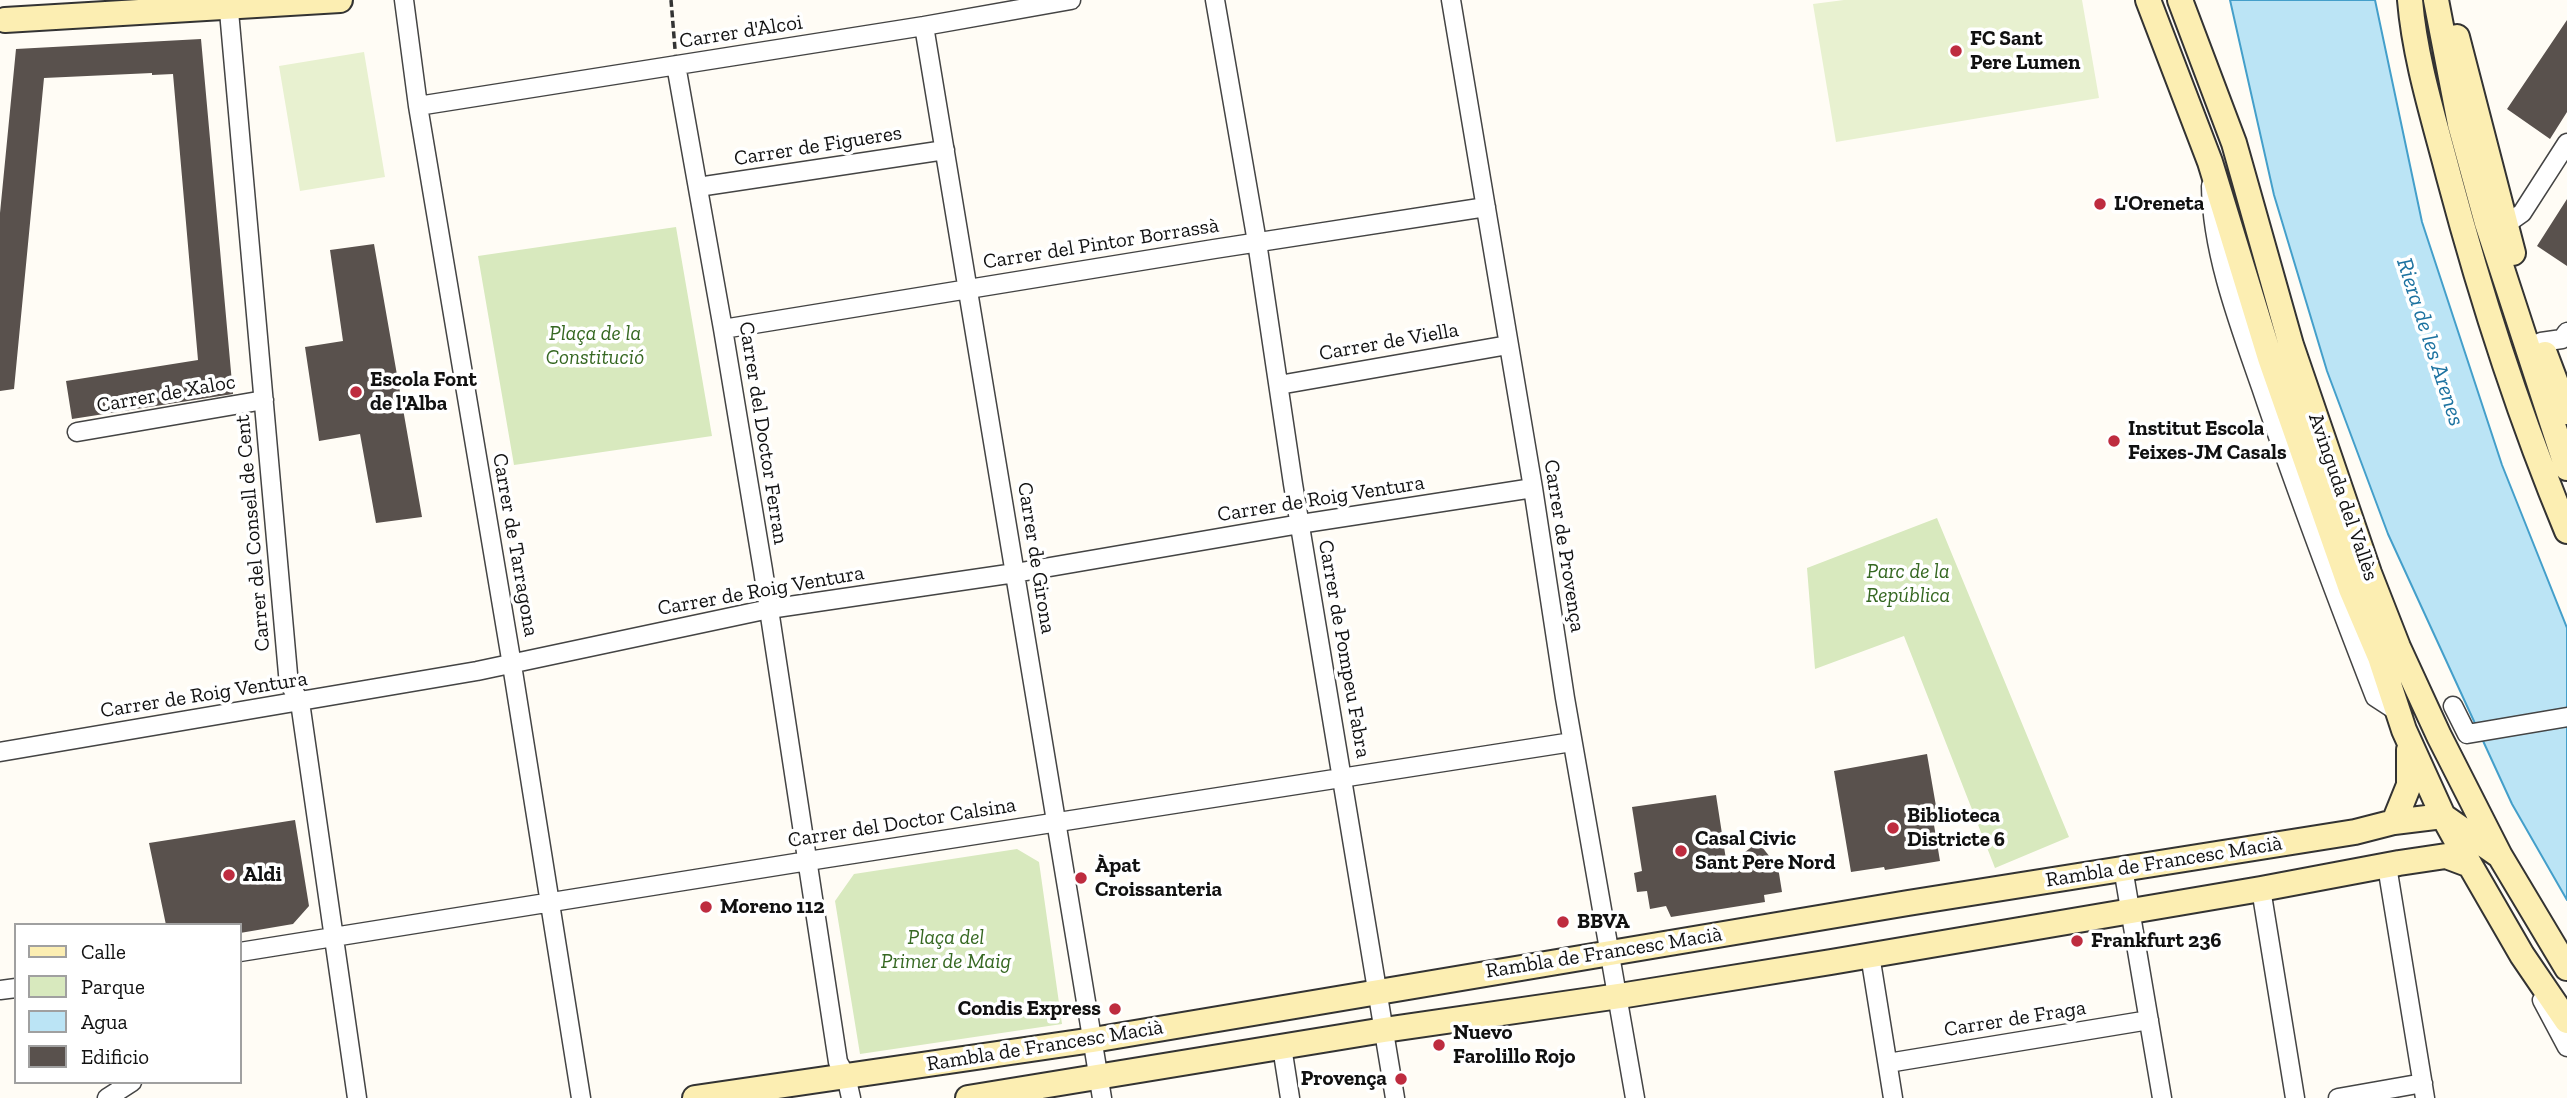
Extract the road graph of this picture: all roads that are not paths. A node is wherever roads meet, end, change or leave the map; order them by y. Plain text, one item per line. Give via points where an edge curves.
1 (22, 0) edge
2 (340, 0) edge
3 (404, 0) edge
4 (1071, 0) edge
5 (1215, 0) edge
6 (1451, 0) edge
7 (2148, 0) edge
8 (2180, 0) edge
9 (2410, 0) edge
10 (2436, 0) edge
11 (2445, 0) edge
12 (229, 4) edge
13 (3, 22) edge
14 (924, 26) junction
15 (676, 65) junction
16 (418, 106) junction
17 (2567, 143) edge
18 (945, 149) junction
19 (698, 187) junction
20 (1486, 207) junction
21 (2505, 225) junction
22 (1257, 242) junction
23 (968, 289) junction
24 (723, 329) junction
25 (2567, 332) edge
26 (2541, 342) junction
27 (1508, 345) junction
28 (1279, 385) junction
29 (264, 400) junction
30 (2567, 412) edge
31 (76, 432) dead end
32 (2567, 468) edge
33 (1533, 488) junction
34 (1300, 524) junction
35 (2567, 531) edge
36 (1015, 573) junction
37 (769, 609) junction
38 (512, 665) junction
39 (300, 702) junction
40 (2453, 706) dead end
41 (2567, 717) edge
42 (1572, 742) junction
43 (2410, 742) junction
44 (0, 752) edge
45 (1343, 778) junction
46 (2443, 816) junction
47 (2394, 822) junction
48 (1057, 823) junction
49 (2500, 856) junction
50 (808, 861) junction
51 (2470, 864) junction
52 (2387, 866) junction
53 (2123, 868) junction
54 (2261, 889) junction
55 (551, 903) junction
56 (2131, 911) junction
57 (334, 937) junction
58 (242, 952) edge
59 (1611, 952) junction
60 (1870, 956) junction
61 (2522, 956) junction
62 (2567, 968) edge
63 (1377, 991) junction
64 (1618, 996) junction
65 (2149, 1020) junction
66 (2567, 1021) edge
67 (1384, 1030) junction
68 (1093, 1040) junction
69 (1282, 1047) junction
70 (2567, 1047) edge
71 (1888, 1063) junction
72 (129, 1084) edge
73 (848, 1087) edge
74 (1101, 1088) edge
75 (2424, 1091) edge
76 (107, 1098) edge
77 (357, 1098) edge
78 (581, 1098) edge
79 (695, 1098) edge
80 (968, 1098) edge
81 (1290, 1098) edge
82 (1395, 1098) edge
83 (1635, 1098) edge
84 (1893, 1098) edge
85 (2162, 1098) edge
86 (2295, 1098) edge
87 (2338, 1098) edge

1 - 13 main road
2 - 12 main road
3 - 16 street, Carrer de Tarragona
4 - 14 street, Carrer d'Alcoi
5 - 22 street, Carrer de Pompeu Fabra
6 - 20 street, Carrer de Provença
7 - 43 main road, Avinguda del Vallès via 2210,162 2270,358 2351,589
8 - 49 main road, Avinguda del Vallès via 2234,143 2291,345 2369,573 2439,736
9 - 35 main road via 2421,66 2463,228 2542,471
10 - 32 main road via 2446,65 2487,223
11 - 21 main road
12 - 13 main road
12 - 29 street, Carrer del Consell de Cent
14 - 15 street, Carrer d'Alcoi
14 - 18 street, Carrer de Girona
15 - 16 street, Carrer d'Alcoi
15 - 19 street, Carrer del Doctor Ferran
16 - 38 street, Carrer de Tarragona
17 - 21 street via 2522,213
18 - 19 street, Carrer de Figueres
18 - 23 street, Carrer de Girona
19 - 24 street, Carrer del Doctor Ferran
20 - 22 street, Carrer del Pintor Borrassà
20 - 27 street, Carrer de Provença
21 - 26 main road
22 - 23 street, Carrer del Pintor Borrassà
22 - 28 street, Carrer de Pompeu Fabra
23 - 24 street, Carrer del Pintor Borrassà
23 - 36 street, Carrer de Girona
24 - 37 street, Carrer del Doctor Ferran
25 - 26 street via 2562,340
26 - 30 main road
27 - 28 street, Carrer de Viella
27 - 33 street, Carrer de Provença
28 - 34 street, Carrer de Pompeu Fabra
29 - 31 street, Carrer de Xaloc
29 - 39 street, Carrer del Consell de Cent via 289,683
33 - 34 street, Carrer de Roig Ventura
33 - 42 street, Carrer de Provença
34 - 36 street, Carrer de Roig Ventura
34 - 45 street, Carrer de Pompeu Fabra
36 - 37 street, Carrer de Roig Ventura
36 - 48 street, Carrer de Girona
37 - 38 street, Carrer de Roig Ventura
37 - 50 street, Carrer del Doctor Ferran
38 - 39 street, Carrer de Roig Ventura
38 - 55 street, Carrer de Tarragona
39 - 44 street, Carrer de Roig Ventura
39 - 57 street, Carrer del Consell de Cent
40 - 41 street via 2467,734
42 - 45 street, Carrer del Doctor Calsina
42 - 59 street, Carrer de Provença
43 - 46 main road, Avinguda del Vallès
43 - 47 main road, Avinguda del Vallès via 2409,785
45 - 48 street, Carrer del Doctor Calsina
45 - 63 street, Carrer de Pompeu Fabra
46 - 47 main road, Rambla de Francesc Macià
46 - 49 main road
46 - 51 main road, Avinguda del Vallès
47 - 53 main road, Rambla de Francesc Macià
48 - 50 street, Carrer del Doctor Calsina
48 - 68 street, Carrer de Girona
49 - 62 main road, Avinguda del Vallès
50 - 55 street, Carrer del Doctor Calsina
50 - 73 street, Carrer del Doctor Ferran via 838,1062
51 - 52 main road, Rambla de Francesc Macià via 2446,856
51 - 61 main road, Avinguda del Vallès
52 - 54 main road, Rambla de Francesc Macià
52 - 75 street
53 - 56 street
53 - 59 main road, Rambla de Francesc Macià
54 - 56 main road, Rambla de Francesc Macià
54 - 86 street
55 - 57 street, Carrer del Doctor Calsina
55 - 78 street, Carrer de Tarragona
56 - 60 main road, Rambla de Francesc Macià
56 - 65 street
57 - 58 street, Carrer del Doctor Calsina
57 - 77 street, Carrer del Consell de Cent
59 - 63 main road, Rambla de Francesc Macià
59 - 64 street, Carrer de Provença
60 - 64 main road, Rambla de Francesc Macià
60 - 71 street
61 - 66 main road, Avinguda del Vallès
61 - 70 street, Avinguda del Vallès
63 - 67 street, Carrer de Pompeu Fabra
63 - 68 main road, Rambla de Francesc Macià
64 - 67 main road, Rambla de Francesc Macià
64 - 83 street, Carrer de Provença
65 - 71 street, Carrer de Fraga
65 - 85 street
67 - 69 main road, Rambla de Francesc Macià
67 - 82 street, Carrer de Pompeu Fabra
68 - 73 main road, Rambla de Francesc Macià
68 - 74 street, Carrer de Girona
69 - 74 main road, Rambla de Francesc Macià
69 - 81 street
71 - 84 street
72 - 76 street
73 - 79 main road, Rambla de Francesc Macià
74 - 80 main road, Rambla de Francesc Macià
75 - 87 street

